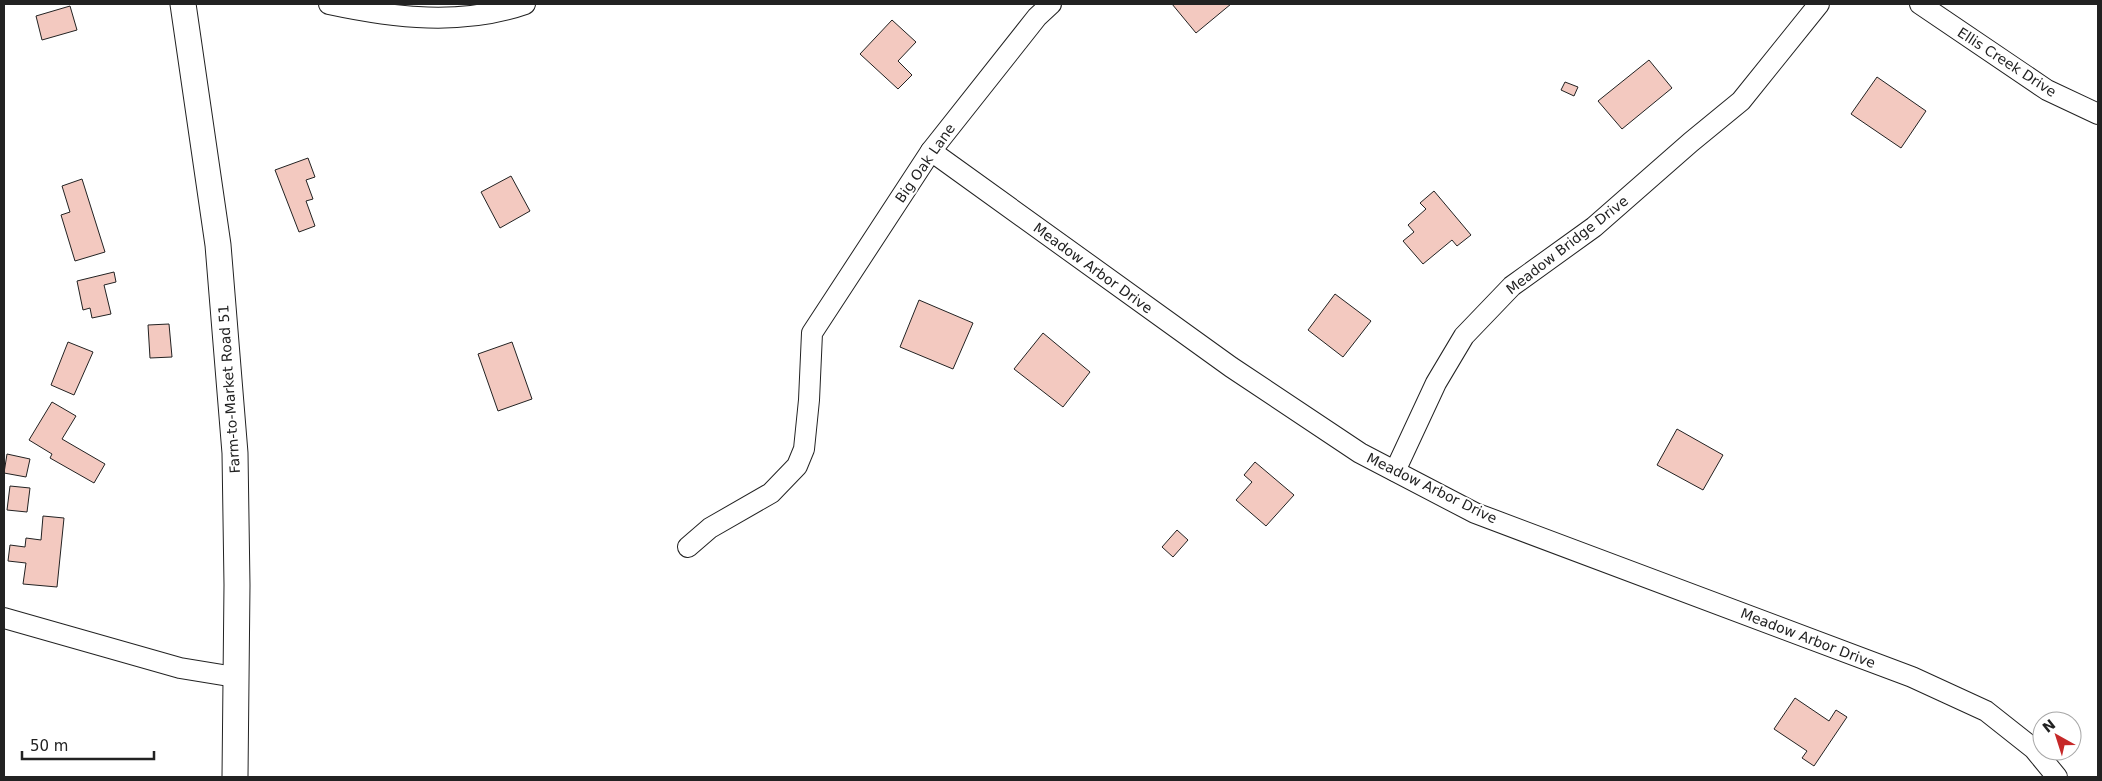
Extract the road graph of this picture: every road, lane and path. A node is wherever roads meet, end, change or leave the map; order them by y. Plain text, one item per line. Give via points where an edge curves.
1 (183, 4) edge
2 (329, 4) edge
3 (525, 4) edge
4 (1051, 4) edge
5 (1819, 4) edge
6 (1920, 4) edge
7 (2098, 114) edge
8 (931, 151) junction
9 (1395, 471) junction
10 (688, 547) dead end
11 (4, 618) edge
12 (235, 677) junction
13 (235, 777) edge
14 (2057, 777) edge

1 - 12 main road, Farm-to-Market Road 51 via 218,245 235,453
2 - 3 street via 422,18 464,16
4 - 8 street, Big Oak Lane via 1037,17
5 - 9 street, Meadow Bridge Drive via 1741,101 1594,227 1512,286 1464,336 1436,383
6 - 7 street, Ellis Creek Drive via 2047,90
8 - 9 street, Meadow Arbor Drive via 1231,367 1360,453
8 - 10 street, Big Oak Lane via 812,333 804,449 797,466 772,493 710,528
9 - 14 street, Meadow Arbor Drive via 1475,513 1912,677 1986,711 2034,749
11 - 12 street via 180,668
12 - 13 main road, Farm-to-Market Road 51

